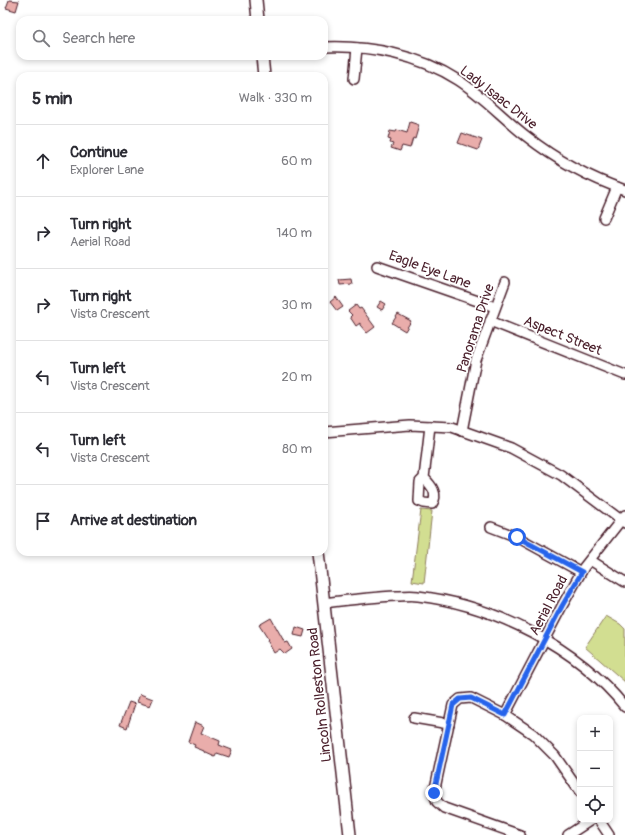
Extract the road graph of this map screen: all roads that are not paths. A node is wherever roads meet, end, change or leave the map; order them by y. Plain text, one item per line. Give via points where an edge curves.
1 (256, 0) edge
2 (258, 16) edge
3 (328, 47) edge
4 (357, 48) junction
5 (262, 60) edge
6 (264, 72) edge
7 (354, 79) dead end
8 (621, 188) edge
9 (604, 218) dead end
10 (377, 266) dead end
11 (505, 282) dead end
12 (495, 308) junction
13 (490, 321) junction
14 (625, 375) edge
15 (430, 426) junction
16 (462, 431) junction
17 (328, 432) edge
18 (424, 478) dead end
19 (624, 520) edge
20 (491, 527) dead end
21 (318, 556) edge
22 (590, 560) junction
23 (582, 572) junction
24 (625, 582) edge
25 (324, 603) junction
26 (545, 640) junction
27 (625, 707) edge
28 (505, 715) junction
29 (414, 718) dead end
30 (449, 724) junction
31 (577, 788) edge
32 (586, 823) edge
33 (601, 823) edge
34 (350, 835) edge
35 (520, 835) edge
36 (568, 835) edge
37 (608, 835) edge

1 - 2 main road
3 - 4 street, Lady Isaac Drive
4 - 7 street
4 - 8 street, Lady Isaac Drive via 382,50 410,58 458,79 541,147 562,161
5 - 6 main road
8 - 9 street
10 - 12 street, Eagle Eye Lane
11 - 12 street, Panorama Drive
12 - 13 street, Panorama Drive
13 - 14 street, Aspect Street
13 - 16 street, Panorama Drive via 476,360
15 - 16 street via 452,427
15 - 17 street via 410,425
15 - 18 street
16 - 19 street via 511,448 561,475
19 - 22 street, Aerial Road
20 - 23 street via 517,537
21 - 25 main road, Lincoln Rolleston Road
22 - 23 street, Aerial Road
22 - 24 street
23 - 26 street, Aerial Road
25 - 26 street via 417,596 469,606 508,620
25 - 34 main road, Lincoln Rolleston Road
26 - 27 street via 583,665 602,681
26 - 28 street, Aerial Road
28 - 30 street via 471,698 460,699 453,705
28 - 31 street via 533,734 555,756
29 - 30 street
30 - 35 street via 434,793 437,802 444,808
32 - 36 street
33 - 37 street

